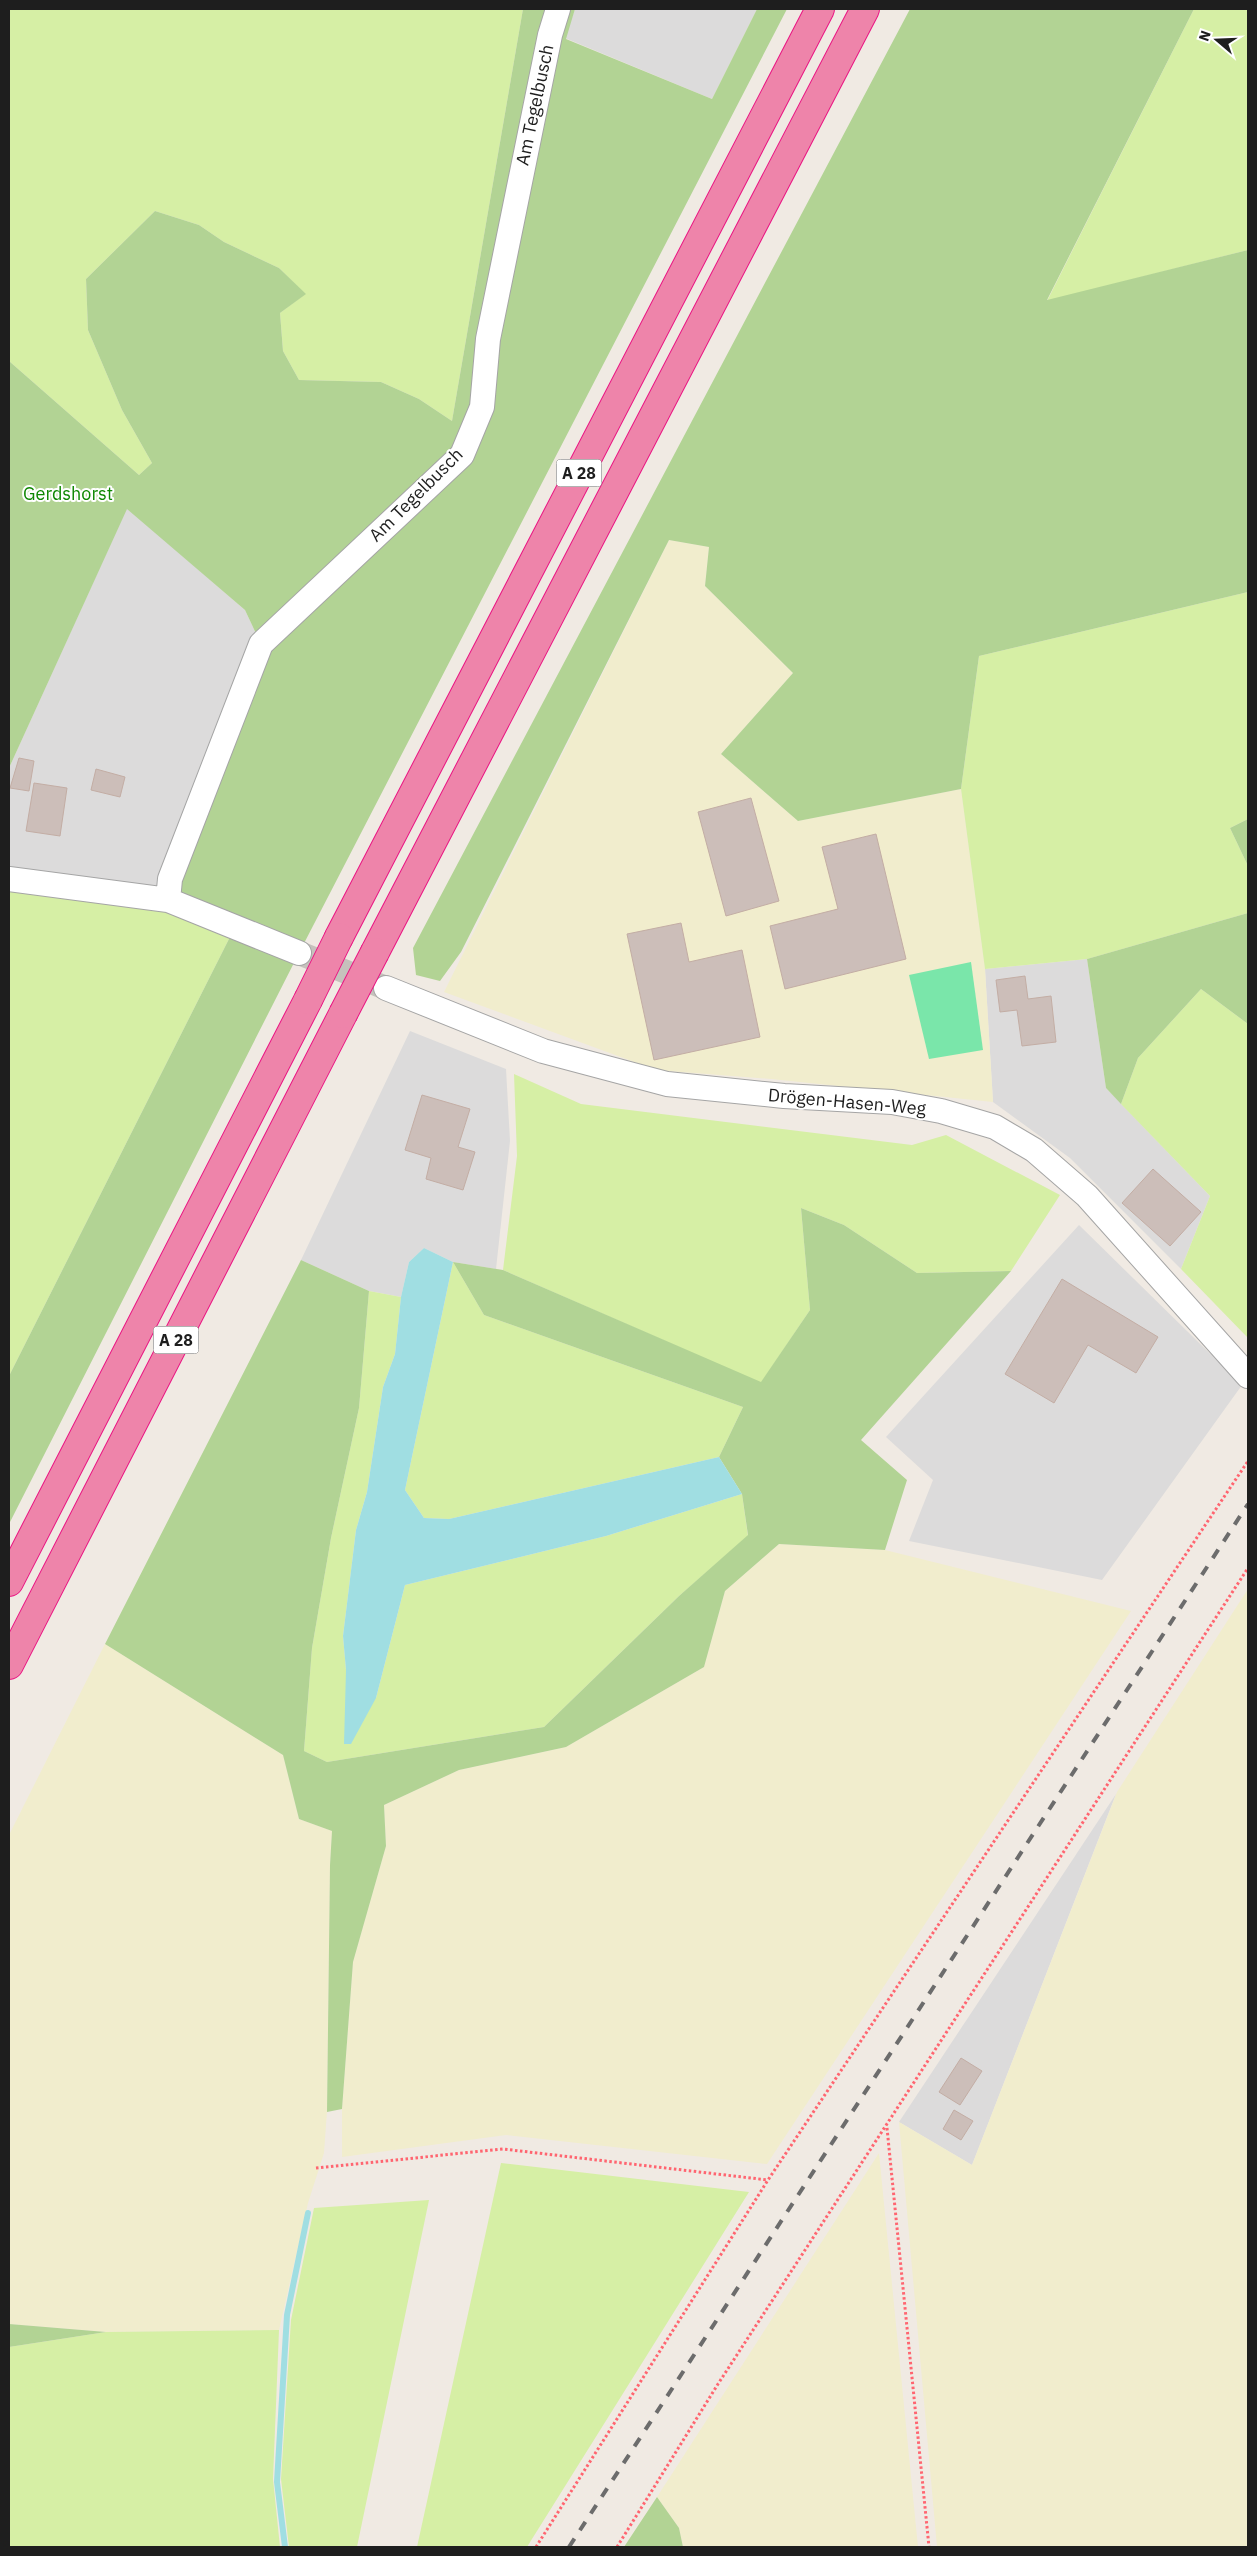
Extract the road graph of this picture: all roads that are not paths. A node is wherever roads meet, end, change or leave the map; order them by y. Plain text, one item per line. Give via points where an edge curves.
1 (558, 9) edge
2 (820, 9) edge
3 (864, 9) edge
4 (9, 879) edge
5 (168, 900) junction
6 (300, 953) tunnel mouth
7 (386, 988) tunnel mouth
8 (1248, 1376) edge
9 (9, 1582) edge
10 (9, 1665) edge

1 - 5 street, Am Tegelbusch via 488,339 482,407 462,454 261,644 170,879
2 - 9 highway, A 28, bridge via 338,937
3 - 10 highway, A 28, bridge
4 - 5 street
5 - 6 street
7 - 8 street, Drögen-Hasen-Weg via 543,1052 667,1084 784,1096 892,1102 941,1111 995,1127 1034,1150 1087,1196

